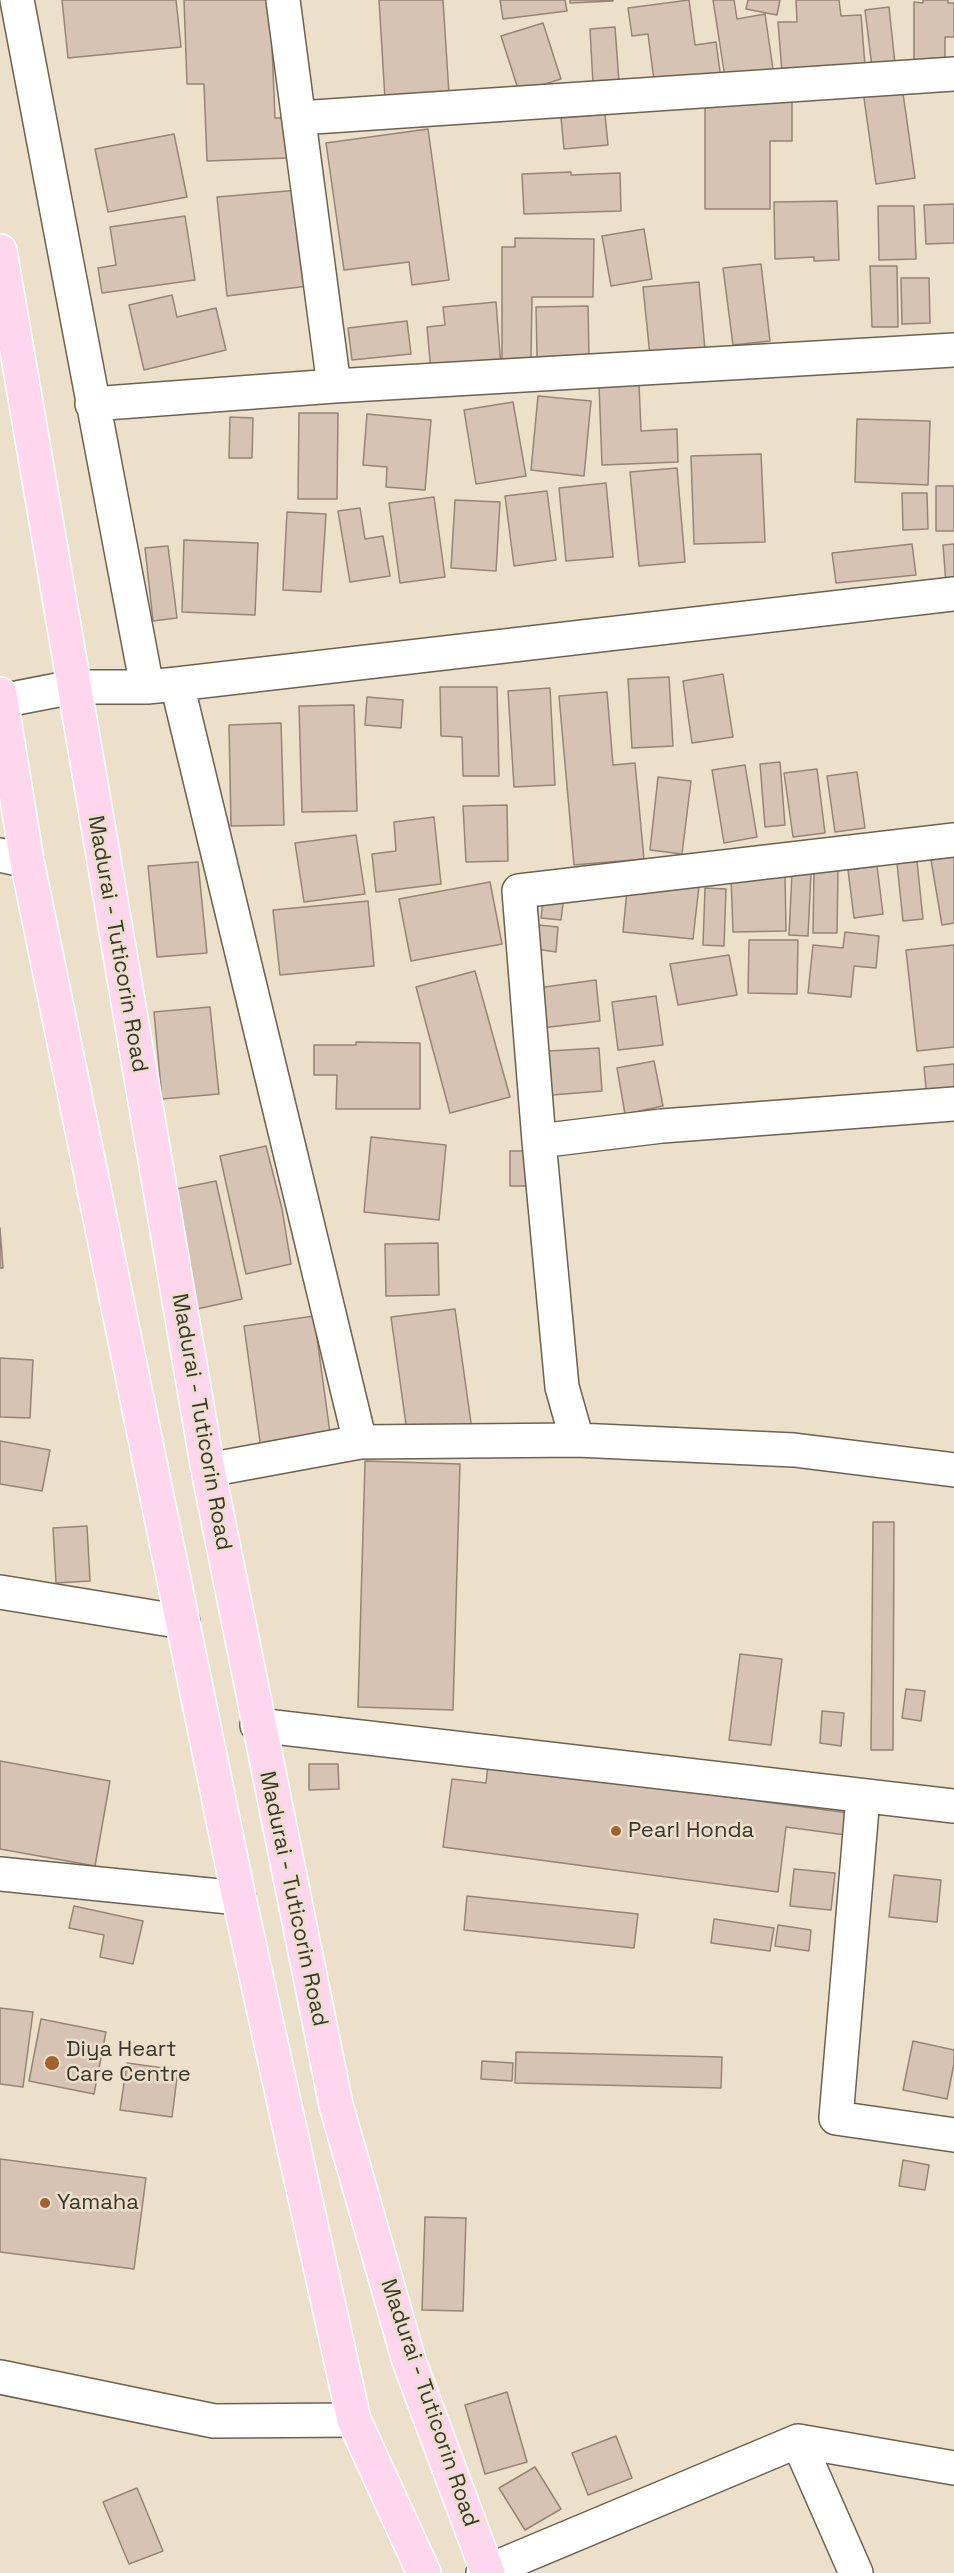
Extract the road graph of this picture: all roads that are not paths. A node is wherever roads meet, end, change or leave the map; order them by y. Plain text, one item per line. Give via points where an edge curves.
1 (17, 0) edge
2 (283, 0) edge
3 (954, 74) edge
4 (299, 118) junction
5 (0, 251) edge
6 (954, 350) edge
7 (334, 387) junction
8 (92, 404) junction
9 (954, 594) edge
10 (162, 685) junction
11 (73, 687) junction
12 (1, 697) edge
13 (954, 840) edge
14 (13, 858) edge
15 (954, 1104) edge
16 (539, 1141) junction
17 (577, 1440) junction
18 (360, 1442) junction
19 (208, 1470) junction
20 (954, 1470) edge
21 (0, 1592) edge
22 (183, 1622) junction
23 (257, 1725) junction
24 (863, 1796) junction
25 (954, 1806) edge
26 (0, 1874) edge
27 (239, 1898) junction
28 (954, 2135) edge
29 (0, 2377) edge
30 (354, 2420) junction
31 (798, 2441) junction
32 (954, 2468) edge
33 (486, 2572) edge
34 (424, 2573) edge
35 (856, 2573) edge

1 - 8 street
2 - 4 street
3 - 4 street
4 - 7 street
5 - 11 main road, Madurai - Tuticorin Road
6 - 7 street
7 - 8 street
8 - 10 street
9 - 10 street
10 - 11 street
10 - 18 street
11 - 12 street
11 - 19 main road, Madurai - Tuticorin Road
12 - 14 main road
13 - 16 street via 519,891
14 - 22 main road
15 - 16 street via 662,1126
16 - 17 street via 562,1387
17 - 18 street
17 - 20 street via 794,1450
18 - 19 street
19 - 23 main road, Madurai - Tuticorin Road
21 - 22 street
22 - 27 main road
23 - 24 street
23 - 33 main road, Madurai - Tuticorin Road via 336,2105 409,2361
24 - 25 street
24 - 28 street via 836,2118
26 - 27 street
27 - 30 main road
29 - 30 street via 214,2421
30 - 34 main road
31 - 32 street
31 - 33 street
31 - 35 street

